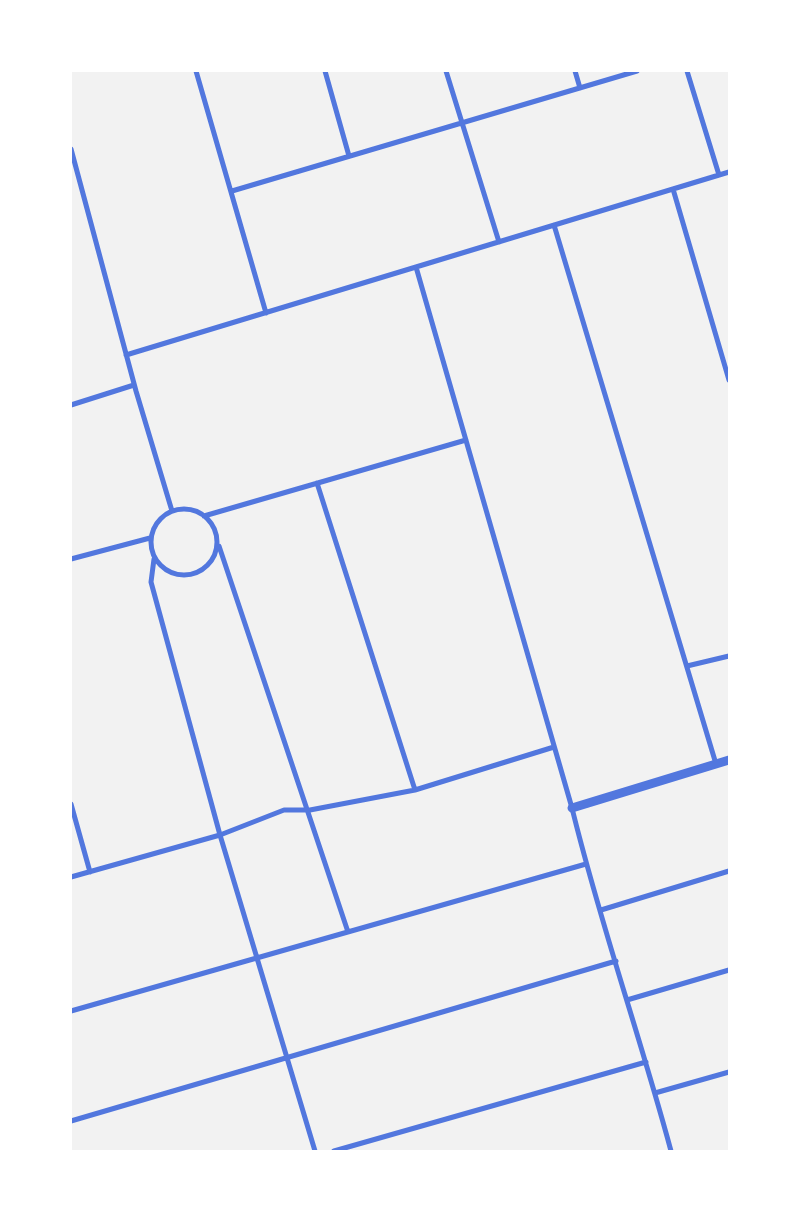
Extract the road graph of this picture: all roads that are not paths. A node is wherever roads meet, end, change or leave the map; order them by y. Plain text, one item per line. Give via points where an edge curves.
1 (196, 71) edge
2 (325, 71) edge
3 (446, 71) edge
4 (575, 71) edge
5 (637, 71) edge
6 (687, 71) edge
7 (580, 88) junction
8 (462, 123) junction
9 (71, 149) edge
10 (349, 156) junction
11 (729, 172) edge
12 (719, 175) junction
13 (673, 189) junction
14 (232, 191) junction
15 (554, 225) junction
16 (500, 242) junction
17 (416, 267) junction
18 (266, 313) junction
19 (126, 355) junction
20 (729, 380) edge
21 (134, 385) junction
22 (71, 405) edge
23 (466, 440) junction
24 (317, 483) junction
25 (172, 511) junction
26 (204, 516) junction
27 (150, 538) junction
28 (219, 546) junction
29 (71, 559) edge
30 (154, 559) junction
31 (729, 656) edge
32 (687, 666) junction
33 (554, 747) junction
34 (729, 760) edge
35 (716, 764) junction
36 (415, 790) junction
37 (71, 804) edge
38 (572, 808) junction
39 (307, 810) junction
40 (220, 835) junction
41 (586, 864) junction
42 (729, 871) edge
43 (90, 872) junction
44 (71, 877) edge
45 (600, 910) junction
46 (348, 932) junction
47 (258, 958) junction
48 (616, 961) junction
49 (729, 970) edge
50 (627, 1000) junction
51 (71, 1011) edge
52 (287, 1057) junction
53 (646, 1062) junction
54 (729, 1072) edge
55 (655, 1093) junction
56 (71, 1120) edge
57 (315, 1151) edge
58 (334, 1151) edge
59 (671, 1151) edge

1 - 14 street
2 - 10 street
3 - 8 street
4 - 7 street
5 - 7 street
6 - 12 street
7 - 8 street
8 - 10 street
8 - 16 street
9 - 19 street
10 - 14 street
11 - 12 street
12 - 13 street
13 - 15 street
13 - 20 street
14 - 18 street
15 - 16 street
15 - 32 street
16 - 17 street
17 - 18 street
17 - 23 street
18 - 19 street
19 - 21 street
21 - 22 street
21 - 25 street
23 - 24 street
23 - 33 street
24 - 26 street
24 - 36 street
25 - 26 street via 177,508 198,510
25 - 27 street via 159,519
26 - 28 street via 214,525
27 - 29 street
27 - 30 street
28 - 30 street via 210,565 191,576 170,574
28 - 39 street
30 - 40 street via 151,582
31 - 32 street
32 - 35 street
33 - 36 street
33 - 38 street
34 - 35 street
35 - 38 street
36 - 39 street
37 - 43 street
38 - 41 street
39 - 40 street via 284,810
39 - 46 street
40 - 43 street
40 - 47 street
41 - 45 street
41 - 46 street
42 - 45 street
43 - 44 street
45 - 48 street
46 - 47 street
47 - 51 street
47 - 52 street
48 - 50 street
48 - 52 street
49 - 50 street
50 - 53 street
52 - 56 street
52 - 57 street
53 - 55 street
53 - 58 street
54 - 55 street
55 - 59 street

